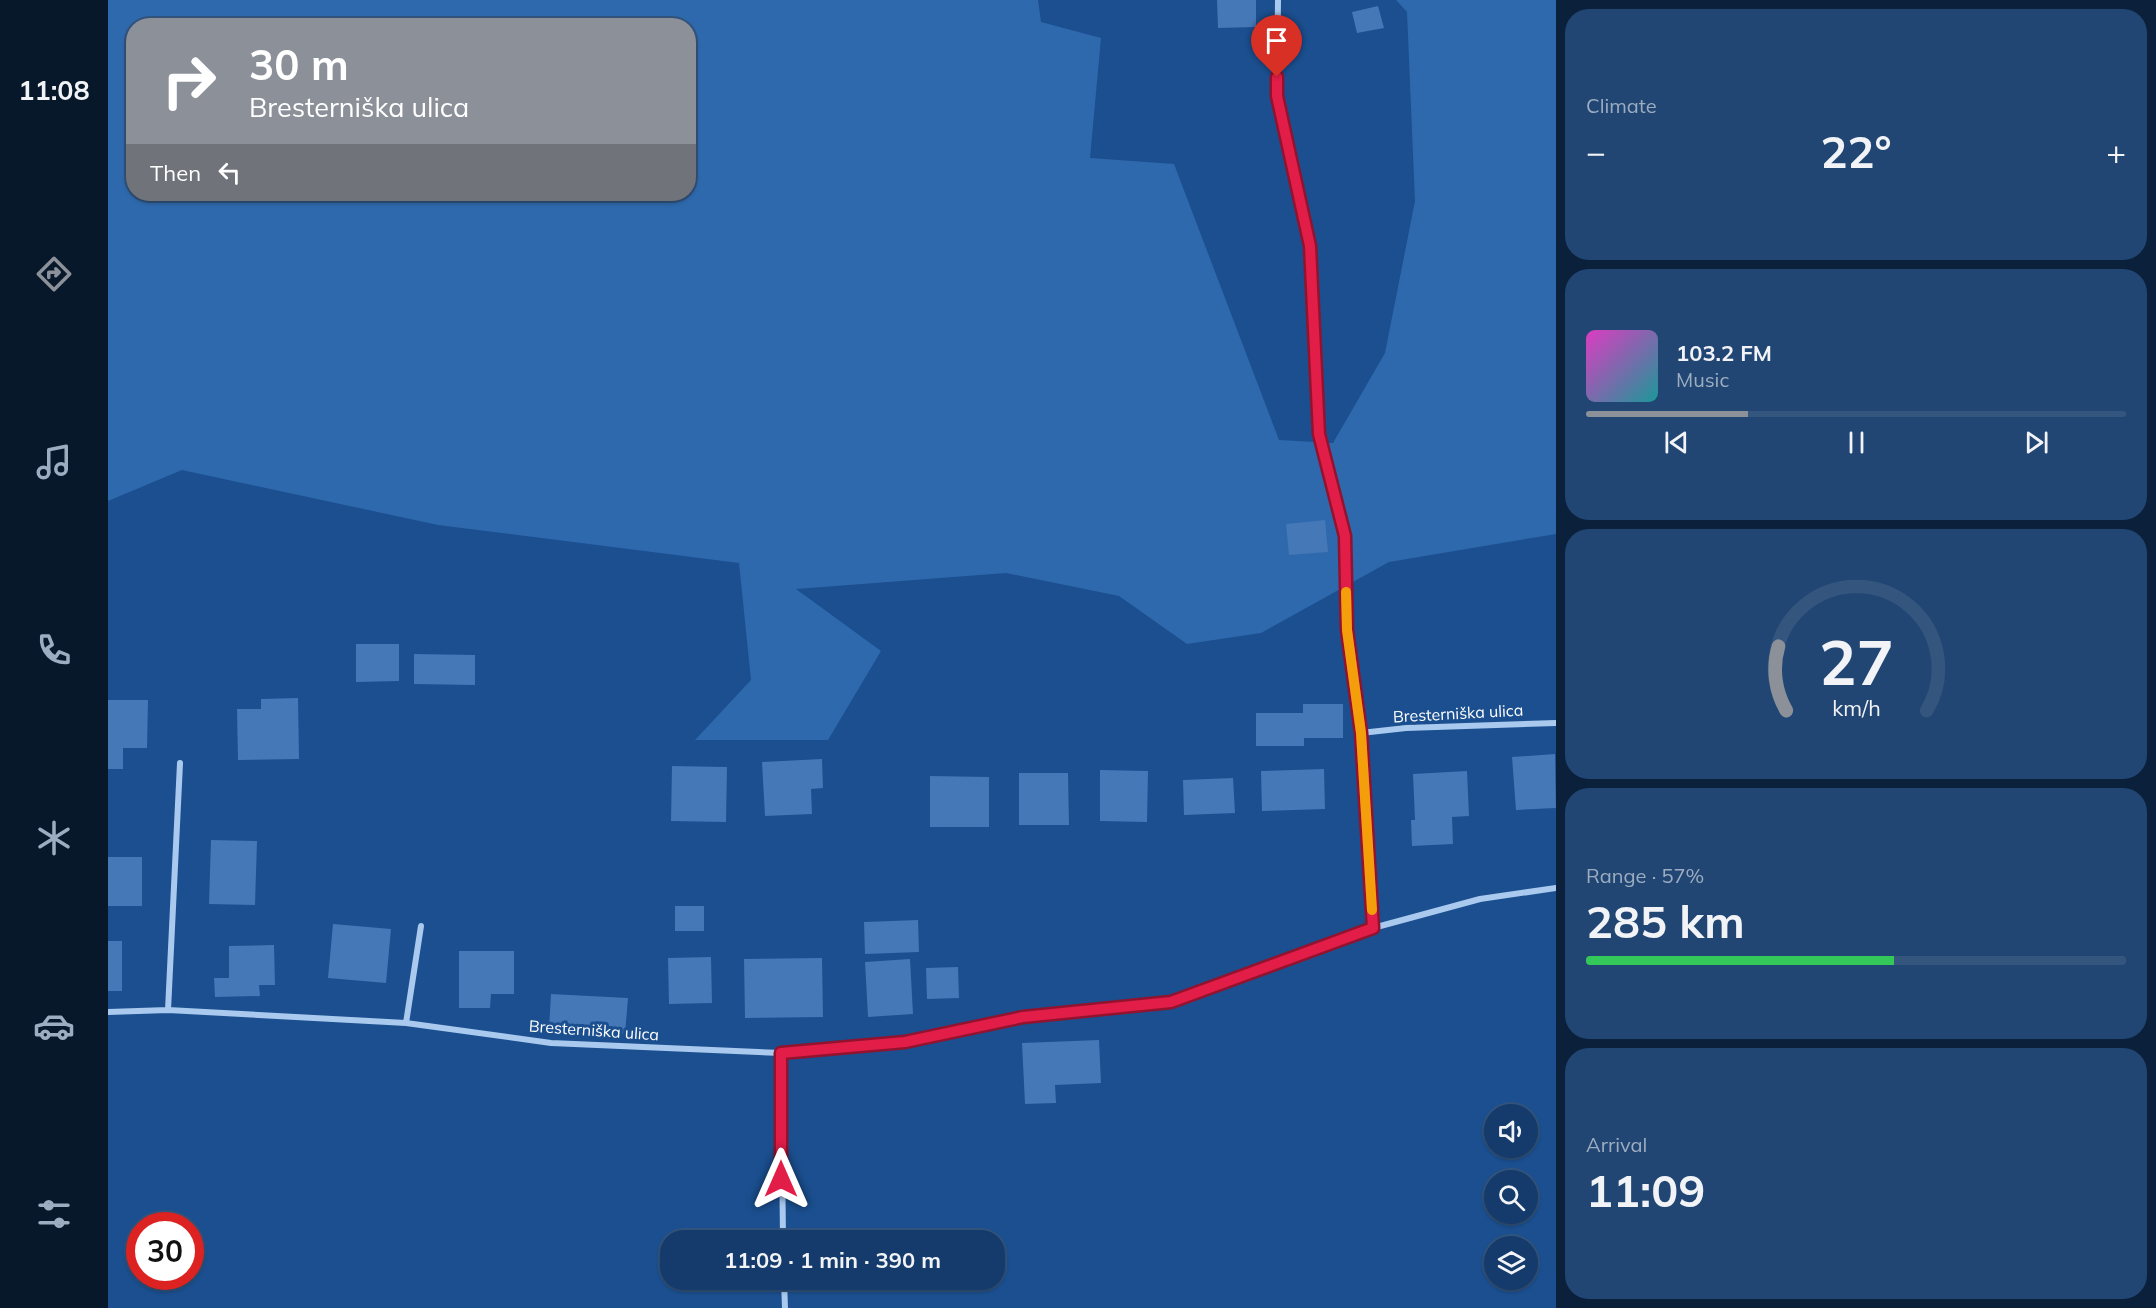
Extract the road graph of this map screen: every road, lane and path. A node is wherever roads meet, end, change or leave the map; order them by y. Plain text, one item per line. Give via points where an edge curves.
1 (1278, 0) edge
2 (1556, 723) edge
3 (1361, 733) junction
4 (180, 763) dead end
5 (1556, 888) edge
6 (422, 926) dead end
7 (1373, 928) junction
8 (168, 1010) junction
9 (108, 1012) edge
10 (406, 1023) junction
11 (781, 1053) junction
12 (783, 1230) edge
13 (784, 1290) edge
14 (785, 1308) edge

1 - 3 street via 1277,96 1310,246 1319,434 1345,536 1347,630
2 - 3 street, Bresterniška ulica
3 - 7 street
4 - 8 street
5 - 7 street, Bresterniška ulica via 1480,899
6 - 10 street
7 - 11 street, Bresterniška ulica via 1171,1002 1023,1017 905,1042
8 - 9 street, Bresterniška ulica
8 - 10 street, Bresterniška ulica
10 - 11 street, Bresterniška ulica via 551,1043
11 - 12 street
13 - 14 street

